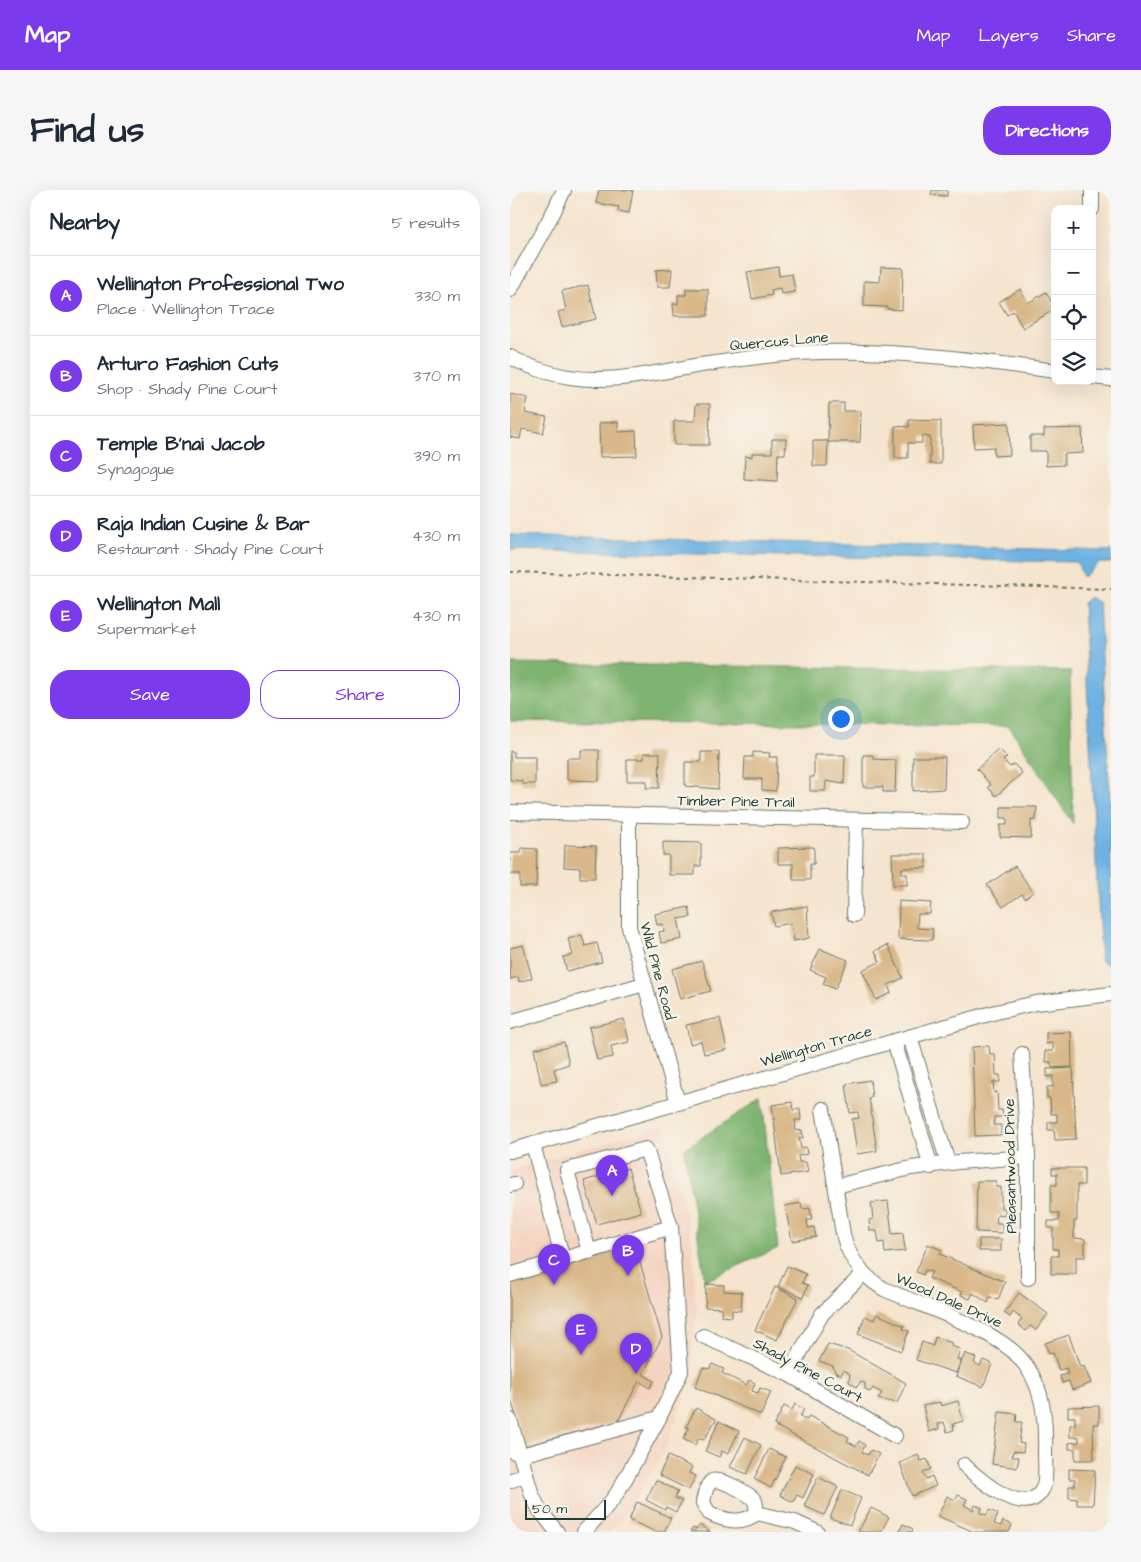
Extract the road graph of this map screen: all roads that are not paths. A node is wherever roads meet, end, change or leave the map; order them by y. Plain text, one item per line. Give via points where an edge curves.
1 (564, 190) edge
2 (1092, 190) edge
3 (1092, 205) edge
4 (510, 290) edge
5 (510, 357) edge
6 (1051, 371) edge
7 (1096, 377) edge
8 (1111, 379) edge
9 (510, 812) edge
10 (629, 815) junction
11 (856, 820) junction
12 (962, 822) dead end
13 (854, 916) dead end
14 (644, 984) junction
15 (1111, 994) edge
16 (510, 1022) edge
17 (910, 1037) junction
18 (894, 1042) junction
19 (1022, 1054) dead end
20 (678, 1103) junction
21 (823, 1109) dead end
22 (533, 1144) junction
23 (510, 1149) edge
24 (1028, 1157) junction
25 (948, 1163) junction
26 (931, 1167) junction
27 (836, 1186) junction
28 (671, 1227) junction
29 (589, 1252) junction
30 (562, 1260) junction
31 (863, 1274) junction
32 (510, 1275) edge
33 (1028, 1278) dead end
34 (703, 1336) dead end
35 (788, 1374) junction
36 (659, 1418) junction
37 (510, 1420) edge
38 (895, 1436) dead end
39 (515, 1453) edge
40 (964, 1465) dead end
41 (526, 1474) junction
42 (510, 1481) edge
43 (762, 1514) dead end
44 (551, 1530) edge
45 (584, 1532) edge
46 (817, 1532) edge

1 - 4 street
2 - 3 street
5 - 6 street, Quercus Lane via 558,376 607,380 781,354 821,352 915,354
7 - 8 street
9 - 10 street, Timber Pine Trail
10 - 11 street, Timber Pine Trail
10 - 14 street, Wild Pine Road via 629,927
11 - 12 street, Timber Pine Trail
11 - 13 street
14 - 16 street
14 - 20 street, Wild Pine Road
15 - 17 street, Wellington Trace via 1020,1006
17 - 18 street, Wellington Trace
17 - 25 street
18 - 20 street, Wellington Trace
18 - 26 street
19 - 24 street, Pleasantwood Drive
20 - 22 street, Wellington Trace
21 - 27 street, Wood Dale Drive
22 - 23 street, Wellington Trace
22 - 30 street
24 - 25 street
24 - 33 street, Pleasantwood Drive
25 - 26 street
26 - 27 street via 911,1168
27 - 31 street, Wood Dale Drive via 845,1242
28 - 29 street
28 - 29 street via 646,1149 567,1170
28 - 36 street via 681,1372
29 - 30 street
30 - 32 street
31 - 35 street via 822,1314
31 - 40 street, Wood Dale Drive via 884,1289 992,1336 1017,1355 1035,1381 1044,1411 1045,1438 1044,1483 1037,1496 1023,1502 1016,1501 983,1483
34 - 35 street, Shady Pine Court
35 - 38 street, Shady Pine Court
36 - 39 street
36 - 45 street via 614,1498
37 - 39 street
39 - 41 street
41 - 42 street
41 - 44 street
43 - 46 street via 795,1522

